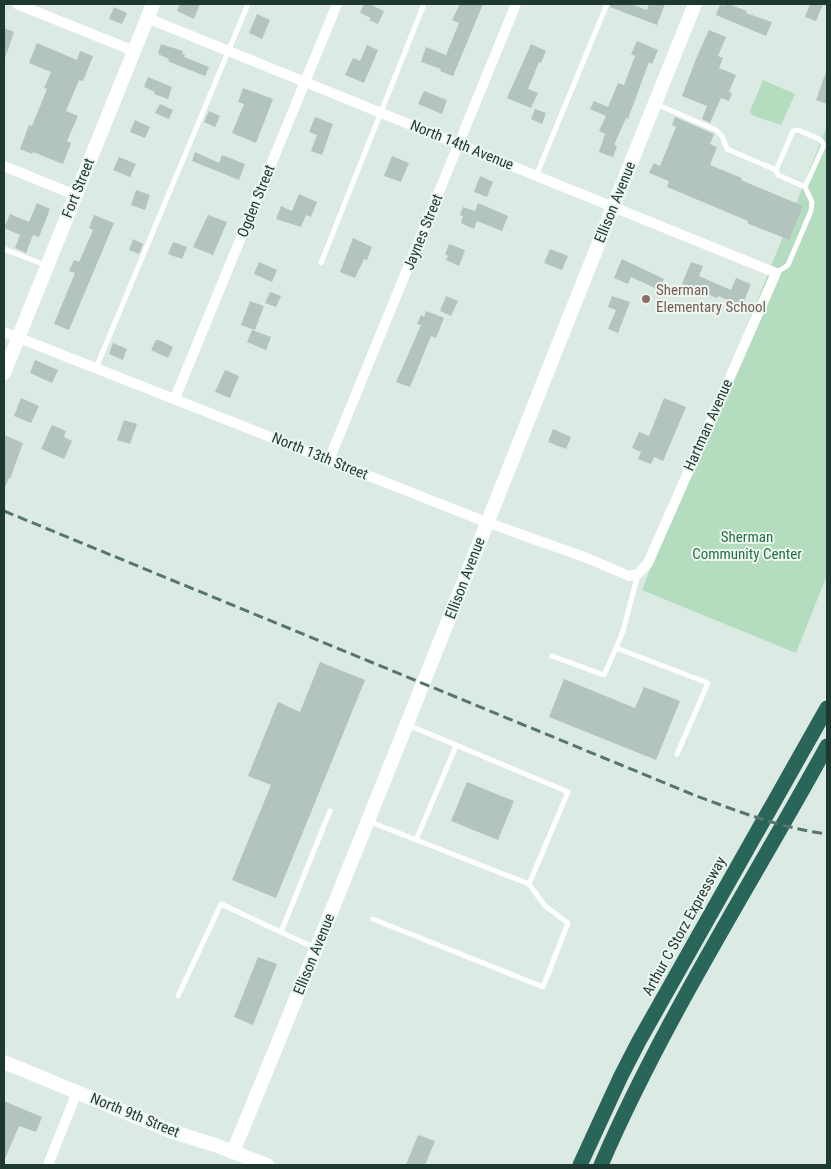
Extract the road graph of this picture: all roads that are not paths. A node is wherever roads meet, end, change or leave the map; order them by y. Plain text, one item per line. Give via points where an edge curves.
1 (17, 4) edge
2 (153, 4) edge
3 (248, 4) edge
4 (337, 4) edge
5 (424, 4) edge
6 (516, 4) edge
7 (607, 4) edge
8 (695, 4) edge
9 (147, 18) junction
10 (134, 51) junction
11 (228, 51) junction
12 (305, 82) junction
13 (654, 103) junction
14 (380, 112) junction
15 (459, 144) junction
16 (4, 166) edge
17 (776, 170) junction
18 (536, 176) junction
19 (805, 187) junction
20 (75, 195) junction
21 (612, 207) junction
22 (4, 249) edge
23 (321, 263) dead end
24 (47, 266) junction
25 (776, 273) junction
26 (4, 332) edge
27 (18, 337) junction
28 (96, 368) junction
29 (4, 373) edge
30 (175, 398) junction
31 (329, 460) junction
32 (486, 522) junction
33 (638, 574) junction
34 (616, 648) junction
35 (552, 656) dead end
36 (827, 708) edge
37 (407, 725) junction
38 (456, 746) junction
39 (827, 746) edge
40 (677, 754) dead end
41 (330, 811) dead end
42 (368, 821) junction
43 (416, 840) junction
44 (530, 884) junction
45 (373, 919) dead end
46 (281, 932) junction
47 (316, 948) junction
48 (178, 996) dead end
49 (4, 1062) edge
50 (77, 1092) junction
51 (233, 1152) junction
52 (48, 1165) edge
53 (267, 1165) edge
54 (580, 1165) edge
55 (601, 1165) edge

1 - 10 street
2 - 9 street, Fort Street
3 - 11 lane
4 - 12 street, Ogden Street
5 - 14 lane
6 - 15 street, Jaynes Street
7 - 18 lane
8 - 13 street, Ellison Avenue
9 - 10 street, Fort Street
9 - 11 street, North 14th Avenue
10 - 20 street, Fort Street
11 - 12 street, North 14th Avenue
11 - 28 lane
12 - 14 street, North 14th Avenue
12 - 30 street, Ogden Street
13 - 17 lane via 716,130 722,136 726,149
13 - 21 street, Ellison Avenue
14 - 15 street, North 14th Avenue
14 - 23 lane
15 - 18 street, North 14th Avenue
15 - 31 street, Jaynes Street
16 - 20 street
17 - 19 lane via 778,175
17 - 19 lane via 793,132 798,130 821,140 824,144
18 - 21 street, North 14th Avenue
19 - 25 lane via 812,202 811,211 788,265
20 - 24 street, Fort Street
21 - 25 street, North 14th Avenue
21 - 32 street, Ellison Avenue
22 - 24 lane
24 - 27 street, Fort Street
25 - 33 street, Hartman Avenue via 648,563
26 - 27 street, North 13th Street
27 - 28 street, North 13th Street
27 - 29 street, Fort Street
28 - 30 street, North 13th Street
30 - 31 street, North 13th Street
31 - 32 street, North 13th Street
32 - 33 street, North 13th Street via 629,576
32 - 37 street, Ellison Avenue
33 - 34 lane via 624,631
34 - 35 lane via 604,676
34 - 40 lane via 708,683
36 - 54 highway, Arthur C Storz Expressway via 635,1050
37 - 38 lane
37 - 42 street, Ellison Avenue
38 - 43 lane
38 - 44 lane via 568,792
39 - 55 highway via 675,1014
41 - 46 lane
42 - 43 lane
42 - 47 street, Ellison Avenue
43 - 44 lane
44 - 45 lane via 545,906 568,923 543,987
46 - 47 lane
46 - 48 lane via 221,904
47 - 51 street, Ellison Avenue
49 - 50 street, North 9th Street
50 - 51 street, North 9th Street via 174,1132
50 - 52 street
51 - 53 street, North 9th Street

